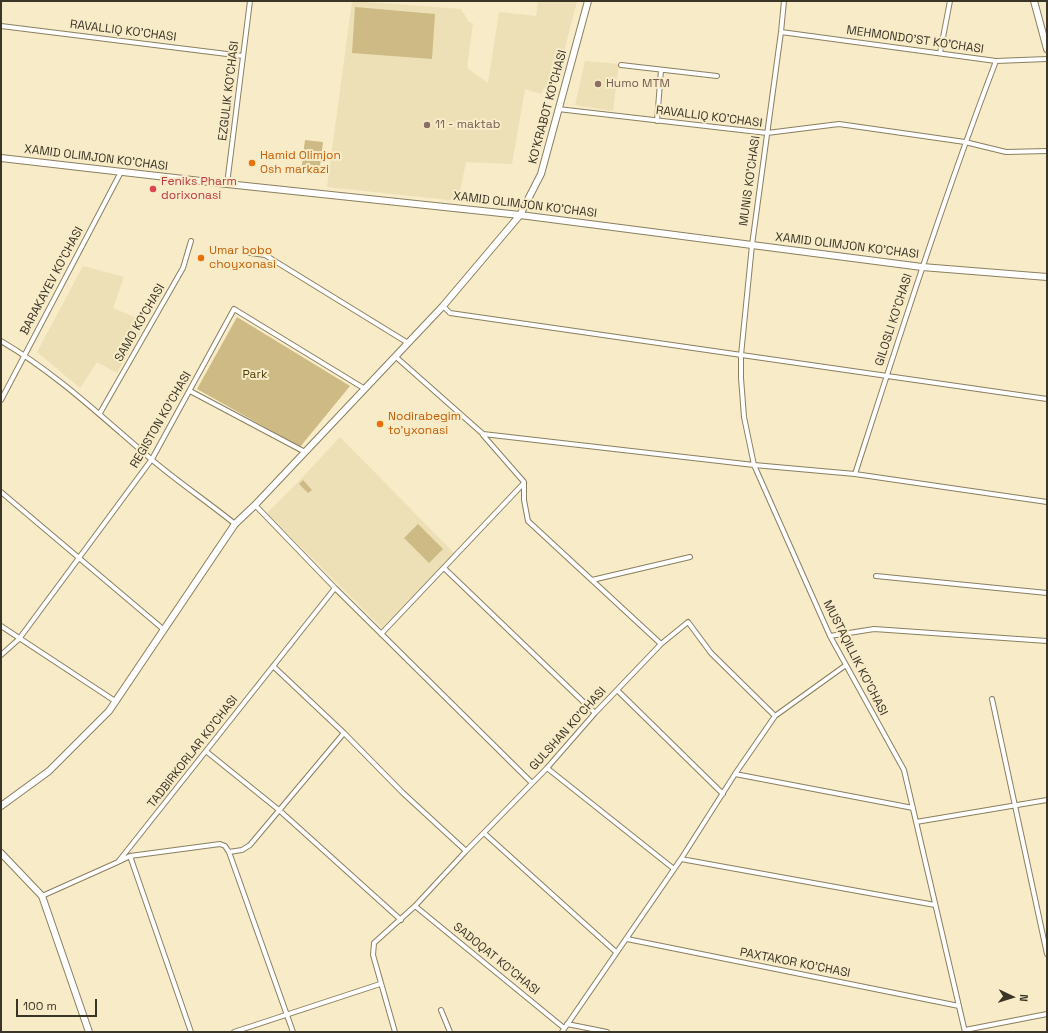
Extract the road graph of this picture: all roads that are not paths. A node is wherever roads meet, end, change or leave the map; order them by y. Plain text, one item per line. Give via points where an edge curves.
1 (250, 1) edge
2 (588, 1) edge
3 (784, 1) edge
4 (950, 1) edge
5 (1034, 1) edge
6 (1, 26) edge
7 (781, 32) junction
8 (1047, 49) edge
9 (940, 53) junction
10 (243, 56) junction
11 (1047, 59) edge
12 (996, 61) junction
13 (621, 65) dead end
14 (661, 70) junction
15 (717, 76) dead end
16 (558, 109) junction
17 (657, 121) junction
18 (767, 133) junction
19 (965, 142) junction
20 (1047, 151) edge
21 (1, 158) edge
22 (121, 172) junction
23 (227, 184) junction
24 (520, 215) junction
25 (191, 241) dead end
26 (752, 246) junction
27 (244, 252) dead end
28 (922, 267) junction
29 (1047, 277) edge
30 (442, 306) junction
31 (1, 341) edge
32 (408, 343) junction
33 (25, 355) junction
34 (741, 355) junction
35 (396, 357) junction
36 (887, 375) junction
37 (365, 389) junction
38 (190, 391) junction
39 (1047, 399) edge
40 (1, 400) edge
41 (100, 413) junction
42 (483, 434) junction
43 (305, 452) junction
44 (152, 459) junction
45 (754, 464) junction
46 (856, 474) junction
47 (524, 482) junction
48 (1, 492) edge
49 (1047, 502) edge
50 (255, 505) junction
51 (236, 524) junction
52 (690, 557) dead end
53 (79, 558) junction
54 (444, 568) junction
55 (876, 576) dead end
56 (592, 580) junction
57 (335, 588) junction
58 (1047, 594) edge
59 (1, 626) edge
60 (163, 630) junction
61 (381, 634) junction
62 (830, 636) junction
63 (19, 638) junction
64 (1047, 642) edge
65 (661, 644) junction
66 (1, 655) edge
67 (846, 664) junction
68 (274, 666) junction
69 (617, 690) junction
70 (992, 699) dead end
71 (115, 702) junction
72 (596, 713) junction
73 (775, 716) junction
74 (344, 733) junction
75 (207, 752) junction
76 (547, 768) junction
77 (735, 774) junction
78 (532, 783) junction
79 (723, 794) junction
80 (1047, 800) edge
81 (1, 806) edge
82 (1016, 806) junction
83 (913, 808) junction
84 (280, 810) junction
85 (916, 822) junction
86 (484, 833) junction
87 (466, 851) junction
88 (229, 852) junction
89 (1, 853) edge
90 (130, 856) junction
91 (681, 859) junction
92 (118, 862) junction
93 (674, 869) junction
94 (42, 896) junction
95 (935, 904) junction
96 (415, 906) junction
97 (401, 920) junction
98 (626, 939) junction
99 (616, 952) junction
100 (1047, 954) edge
101 (380, 984) junction
102 (959, 1006) junction
103 (441, 1010) dead end
104 (287, 1014) junction
105 (1047, 1014) edge
106 (564, 1028) edge
107 (965, 1031) edge
108 (89, 1032) edge
109 (191, 1032) edge
110 (234, 1032) edge
111 (293, 1032) edge
112 (395, 1032) edge
113 (450, 1032) edge
114 (607, 1032) edge

1 - 10 street, EZGULIK KO'CHASI
2 - 16 main road, KO'KRABOT KO'CHASI
3 - 7 street, MUNIS KO'CHASI
4 - 9 street
5 - 8 main road
6 - 10 street, RAVALLIQ KO'CHASI
7 - 9 street, MEHMONDO'ST KO'CHASI
7 - 18 street, MUNIS KO'CHASI
9 - 12 street, MEHMONDO'ST KO'CHASI
10 - 23 street, EZGULIK KO'CHASI
11 - 12 street, MEHMONDO'ST KO'CHASI
12 - 19 street, GILOSLI KO'CHASI
13 - 14 street
14 - 15 street
14 - 17 street
16 - 17 street, RAVALLIQ KO'CHASI
16 - 24 main road, KO'KRABOT KO'CHASI via 541,174
17 - 18 street, RAVALLIQ KO'CHASI
18 - 19 street, RAVALLIQ KO'CHASI via 839,124
18 - 26 street, MUNIS KO'CHASI
19 - 20 street, RAVALLIQ KO'CHASI via 1006,152
19 - 28 street, GILOSLI KO'CHASI
21 - 22 main road, XAMID OLIMJON KO'CHASI
22 - 23 main road, XAMID OLIMJON KO'CHASI
22 - 33 street, BARAKAYEV KO'CHASI
23 - 24 main road, XAMID OLIMJON KO'CHASI
24 - 26 main road, XAMID OLIMJON KO'CHASI
24 - 30 main road, KO'KRABOT KO'CHASI
25 - 41 street, SAMO KO'CHASI via 183,268
26 - 28 main road, XAMID OLIMJON KO'CHASI
26 - 34 street, MUSTAQILLIK KO'CHASI
27 - 32 street via 265,255
28 - 29 main road, XAMID OLIMJON KO'CHASI
28 - 36 street, GILOSLI KO'CHASI
30 - 32 main road, KO'KRABOT KO'CHASI
30 - 34 street via 450,313
31 - 33 street
32 - 35 main road, KO'KRABOT KO'CHASI
33 - 40 street, BARAKAYEV KO'CHASI
33 - 41 street
34 - 36 street
34 - 45 street, MUSTAQILLIK KO'CHASI via 744,417
35 - 37 main road, KO'KRABOT KO'CHASI
35 - 42 street
36 - 39 street
36 - 46 street, GILOSLI KO'CHASI
37 - 38 street, REGISTON KO'CHASI via 234,309
37 - 43 main road, KO'KRABOT KO'CHASI
38 - 43 street
38 - 44 street, REGISTON KO'CHASI
41 - 44 street
42 - 45 street
42 - 47 street
43 - 50 main road, KO'KRABOT KO'CHASI
44 - 51 street
44 - 53 street, REGISTON KO'CHASI
45 - 46 street
45 - 62 street, MUSTAQILLIK KO'CHASI
46 - 49 street
47 - 54 street
47 - 56 street via 528,521
48 - 53 street
50 - 51 main road, KO'KRABOT KO'CHASI
50 - 57 street
51 - 60 main road, KO'KRABOT KO'CHASI
52 - 56 street
53 - 60 street
53 - 63 street, REGISTON KO'CHASI
54 - 61 street
54 - 72 street
55 - 58 street
56 - 65 street
57 - 61 street
57 - 68 street, TADBIRKORLAR KO'CHASI
59 - 63 street
60 - 71 main road, KO'KRABOT KO'CHASI
61 - 78 street
62 - 64 street via 874,629
62 - 67 street, MUSTAQILLIK KO'CHASI
63 - 66 street, REGISTON KO'CHASI
63 - 71 street
65 - 69 street, GULSHAN KO'CHASI
65 - 73 street, GULSHAN KO'CHASI via 688,622 711,653
67 - 73 street
67 - 83 street, MUSTAQILLIK KO'CHASI via 904,770
68 - 74 street
68 - 75 street, TADBIRKORLAR KO'CHASI
69 - 72 street, GULSHAN KO'CHASI
69 - 79 street
70 - 82 street
71 - 81 main road, KO'KRABOT KO'CHASI via 49,771
72 - 76 street, GULSHAN KO'CHASI
73 - 77 street
74 - 84 street
74 - 87 street via 403,793
75 - 84 street
75 - 92 street, TADBIRKORLAR KO'CHASI
76 - 78 street, GULSHAN KO'CHASI
76 - 93 street
77 - 79 street
77 - 83 street
78 - 86 street, GULSHAN KO'CHASI
79 - 91 street
80 - 82 street
82 - 85 street
82 - 100 street
83 - 85 street, MUSTAQILLIK KO'CHASI
84 - 88 street via 250,845 242,850
84 - 97 street
85 - 95 street, MUSTAQILLIK KO'CHASI
86 - 87 street, GULSHAN KO'CHASI
86 - 99 street
87 - 96 street, GULSHAN KO'CHASI
88 - 90 street via 220,844
88 - 104 street
89 - 94 main road
90 - 92 street
90 - 109 street
91 - 93 street
91 - 95 street
92 - 94 street, TADBIRKORLAR KO'CHASI
93 - 98 street
94 - 108 main road
95 - 102 street, MUSTAQILLIK KO'CHASI
96 - 97 street, GULSHAN KO'CHASI
96 - 106 street, SADOQAT KO'CHASI
97 - 101 street, GULSHAN KO'CHASI via 374,943 373,955
98 - 99 street
98 - 102 street, PAXTAKOR KO'CHASI
99 - 106 street
101 - 104 street
101 - 112 street
102 - 107 street, MUSTAQILLIK KO'CHASI
103 - 113 street
104 - 110 street
104 - 111 street
105 - 107 street
106 - 114 street

